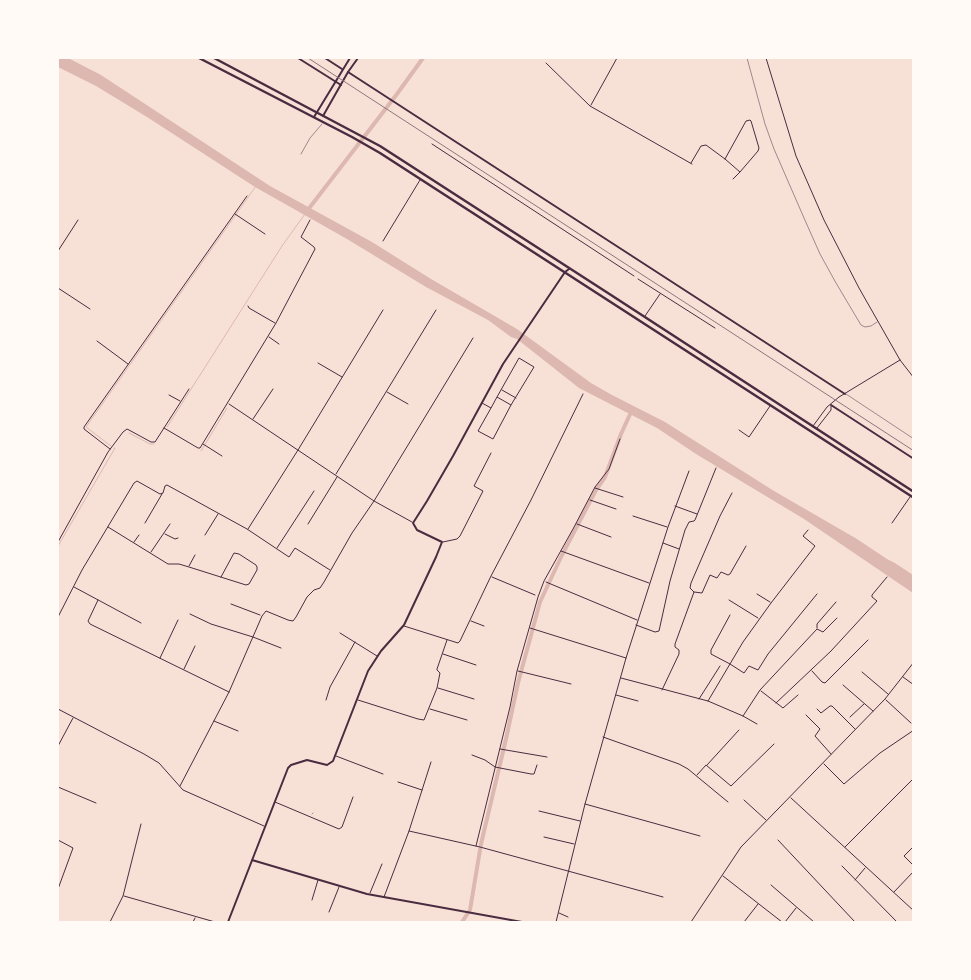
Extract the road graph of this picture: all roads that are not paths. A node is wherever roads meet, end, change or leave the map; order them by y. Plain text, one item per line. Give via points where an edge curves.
1 (199, 58) edge
2 (214, 58) edge
3 (298, 58) edge
4 (325, 58) edge
5 (350, 58) edge
6 (358, 58) edge
7 (617, 58) edge
8 (747, 58) edge
9 (766, 58) edge
10 (546, 63) dead end
11 (342, 69) junction
12 (348, 72) junction
13 (335, 81) junction
14 (341, 85) junction
15 (324, 101) junction
16 (330, 104) junction
17 (590, 106) junction
18 (316, 112) junction
19 (323, 116) junction
20 (314, 117) junction
21 (323, 122) junction
22 (432, 144) dead end
23 (301, 154) dead end
24 (725, 159) junction
25 (740, 172) junction
26 (421, 178) junction
27 (733, 179) dead end
28 (453, 193) junction
29 (247, 196) dead end
30 (450, 198) junction
31 (235, 214) junction
32 (78, 220) dead end
33 (310, 220) dead end
34 (265, 234) dead end
35 (383, 241) dead end
36 (58, 252) edge
37 (570, 268) junction
38 (565, 272) junction
39 (634, 276) dead end
40 (638, 279) dead end
41 (58, 288) edge
42 (660, 294) junction
43 (248, 306) dead end
44 (90, 308) dead end
45 (383, 310) dead end
46 (436, 310) dead end
47 (647, 317) junction
48 (878, 321) junction
49 (276, 324) junction
50 (644, 324) junction
51 (715, 328) dead end
52 (268, 336) junction
53 (473, 338) dead end
54 (96, 341) dead end
55 (279, 344) dead end
56 (900, 360) junction
57 (128, 364) junction
58 (318, 364) dead end
59 (342, 377) junction
60 (914, 378) edge
61 (189, 388) dead end
62 (273, 389) dead end
63 (501, 390) junction
64 (387, 391) junction
65 (583, 394) dead end
66 (845, 394) junction
67 (169, 395) dead end
68 (497, 397) junction
69 (516, 398) junction
70 (181, 402) junction
71 (228, 403) junction
72 (481, 403) junction
73 (408, 404) dead end
74 (511, 405) junction
75 (831, 405) junction
76 (770, 406) junction
77 (491, 408) junction
78 (253, 420) junction
79 (813, 426) junction
80 (164, 428) junction
81 (817, 429) junction
82 (739, 430) dead end
83 (620, 439) dead end
84 (914, 439) edge
85 (204, 445) junction
86 (110, 449) junction
87 (298, 450) junction
88 (491, 453) dead end
89 (222, 456) dead end
90 (914, 459) edge
91 (716, 468) dead end
92 (688, 470) dead end
93 (335, 475) junction
94 (338, 476) junction
95 (595, 488) junction
96 (314, 491) dead end
97 (914, 492) edge
98 (732, 493) dead end
99 (162, 494) junction
100 (623, 497) dead end
101 (912, 498) edge
102 (589, 499) junction
103 (374, 501) junction
104 (675, 506) junction
105 (616, 509) dead end
106 (218, 513) junction
107 (697, 515) junction
108 (633, 516) dead end
109 (146, 523) dead end
110 (413, 523) junction
111 (892, 523) dead end
112 (170, 524) dead end
113 (308, 524) dead end
114 (576, 524) junction
115 (108, 527) junction
116 (668, 527) junction
117 (247, 529) junction
118 (808, 530) dead end
119 (164, 533) junction
120 (139, 534) dead end
121 (205, 535) dead end
122 (611, 537) dead end
123 (178, 538) dead end
124 (58, 542) edge
125 (442, 542) junction
126 (134, 543) junction
127 (663, 543) junction
128 (746, 546) dead end
129 (277, 549) junction
130 (679, 549) junction
131 (561, 551) junction
132 (151, 553) junction
133 (195, 556) dead end
134 (189, 567) junction
135 (331, 570) junction
136 (491, 576) junction
137 (887, 576) dead end
138 (221, 577) junction
139 (544, 581) junction
140 (650, 583) junction
141 (73, 587) junction
142 (694, 592) junction
143 (758, 594) dead end
144 (816, 594) dead end
145 (535, 595) dead end
146 (98, 600) junction
147 (729, 600) dead end
148 (836, 602) dead end
149 (771, 603) junction
150 (231, 604) dead end
151 (59, 612) edge
152 (190, 614) dead end
153 (730, 615) dead end
154 (262, 616) junction
155 (58, 617) edge
156 (837, 618) dead end
157 (759, 619) junction
158 (178, 620) dead end
159 (637, 620) junction
160 (470, 621) junction
161 (141, 624) dead end
162 (404, 625) junction
163 (636, 625) junction
164 (484, 626) dead end
165 (529, 628) junction
166 (817, 629) junction
167 (340, 633) dead end
168 (253, 637) junction
169 (448, 639) junction
170 (868, 640) dead end
171 (355, 642) junction
172 (195, 646) dead end
173 (281, 648) dead end
174 (442, 654) junction
175 (377, 656) junction
176 (160, 658) junction
177 (626, 658) junction
178 (914, 662) edge
179 (730, 664) junction
180 (476, 665) dead end
181 (720, 666) dead end
182 (184, 670) junction
183 (811, 670) junction
184 (517, 671) junction
185 (862, 672) dead end
186 (902, 677) junction
187 (620, 678) junction
188 (571, 684) dead end
189 (843, 685) dead end
190 (914, 685) edge
191 (437, 688) junction
192 (662, 690) junction
193 (760, 690) junction
194 (229, 692) junction
195 (889, 694) junction
196 (615, 695) junction
197 (798, 696) dead end
198 (358, 699) junction
199 (699, 699) junction
200 (885, 699) junction
201 (326, 700) dead end
202 (474, 700) dead end
203 (638, 701) dead end
204 (708, 701) junction
205 (776, 703) junction
206 (864, 703) junction
207 (430, 708) junction
208 (58, 709) edge
209 (817, 709) dead end
210 (873, 711) junction
211 (806, 715) dead end
212 (742, 716) junction
213 (73, 717) junction
214 (850, 717) dead end
215 (214, 720) junction
216 (467, 720) dead end
217 (911, 723) dead end
218 (757, 724) dead end
219 (856, 729) junction
220 (739, 730) dead end
221 (914, 730) edge
222 (238, 731) dead end
223 (603, 737) junction
224 (774, 744) dead end
225 (58, 746) edge
226 (500, 749) junction
227 (832, 754) junction
228 (472, 755) dead end
229 (336, 756) junction
230 (547, 757) dead end
231 (432, 762) dead end
232 (823, 763) junction
233 (537, 765) dead end
234 (706, 765) junction
235 (495, 767) junction
236 (383, 774) dead end
237 (697, 775) junction
238 (914, 778) edge
239 (398, 782) dead end
240 (180, 786) junction
241 (58, 787) edge
242 (423, 790) junction
243 (353, 797) dead end
244 (790, 797) junction
245 (744, 800) dead end
246 (274, 802) junction
247 (728, 802) dead end
248 (96, 803) dead end
249 (584, 804) junction
250 (539, 811) dead end
251 (580, 821) junction
252 (766, 821) junction
253 (141, 824) dead end
254 (265, 826) junction
255 (408, 831) junction
256 (700, 836) dead end
257 (544, 837) dead end
258 (58, 840) edge
259 (778, 840) dead end
260 (575, 844) junction
261 (476, 846) junction
262 (914, 846) edge
263 (844, 847) junction
264 (252, 860) junction
265 (382, 864) dead end
266 (842, 866) dead end
267 (914, 866) edge
268 (866, 867) junction
269 (569, 871) junction
270 (914, 871) edge
271 (723, 876) junction
272 (318, 880) junction
273 (854, 880) junction
274 (771, 885) dead end
275 (339, 886) junction
276 (58, 889) edge
277 (893, 892) junction
278 (370, 895) junction
279 (123, 896) junction
280 (384, 897) junction
281 (663, 897) dead end
282 (312, 900) dead end
283 (758, 904) junction
284 (797, 907) junction
285 (914, 910) edge
286 (329, 912) dead end
287 (558, 913) junction
288 (195, 917) junction
289 (568, 917) dead end
290 (110, 922) edge
291 (193, 922) edge
292 (214, 922) edge
293 (228, 922) edge
294 (522, 922) edge
295 (556, 922) edge
296 (691, 922) edge
297 (744, 922) edge
298 (784, 922) edge
299 (814, 922) edge
300 (855, 922) edge
301 (897, 922) edge

1 - 20 main road
2 - 18 main road
3 - 13 street
4 - 11 street
5 - 11 street
6 - 12 street
7 - 17 street
8 - 48 lane via 774,149 820,254 861,325 872,326
9 - 48 street via 796,156 824,220
10 - 17 street
11 - 13 street
12 - 14 street
12 - 66 street
13 - 14 street
13 - 15 street
14 - 16 street
15 - 16 street via 326,105
15 - 18 street
16 - 19 street
17 - 24 street via 691,164 703,145
18 - 19 main road
18 - 20 street
19 - 28 main road via 363,136
20 - 21 main road
21 - 23 lane
21 - 26 main road via 365,143
22 - 39 street
24 - 25 street
24 - 25 street via 746,121 750,120 759,148
25 - 27 street
26 - 30 main road
26 - 35 street
28 - 30 main road
28 - 37 main road
29 - 31 street
30 - 38 main road
31 - 34 street
31 - 57 street
32 - 36 street
33 - 49 street via 301,236 315,250
37 - 38 street
37 - 47 main road
38 - 50 main road
38 - 72 street via 503,364
40 - 42 street
41 - 44 street
42 - 47 street
42 - 51 street
43 - 49 street
45 - 59 street
46 - 64 street
47 - 50 main road
47 - 79 main road
48 - 56 street
49 - 52 street
50 - 76 main road
52 - 55 street
52 - 71 street
53 - 103 street
54 - 57 street
56 - 60 street
56 - 66 street
57 - 86 street via 84,427
58 - 59 street
59 - 87 street
61 - 70 street
62 - 78 street
63 - 68 street
63 - 69 street
63 - 69 street via 519,358 534,366
64 - 73 street
64 - 93 street
65 - 136 street
66 - 75 street
66 - 84 lane
67 - 70 street
68 - 74 street
68 - 77 street
69 - 74 street
70 - 80 street
71 - 78 street
71 - 85 street
72 - 77 street
72 - 110 street
74 - 77 street via 493,439 478,431
75 - 79 street
75 - 81 street
75 - 90 street
76 - 82 street via 748,437
76 - 101 main road
78 - 87 street
79 - 81 main road
80 - 85 street via 198,448
80 - 86 street via 153,442 125,430
81 - 97 main road
83 - 95 street via 609,469
85 - 89 street
86 - 124 street
87 - 93 street
87 - 117 street
88 - 125 street via 474,486 483,491 460,536
91 - 107 street
92 - 104 street
93 - 94 street
94 - 103 street
94 - 113 street
95 - 100 street
95 - 102 street
96 - 129 street
98 - 142 street via 691,583 690,588
99 - 106 street via 167,485
99 - 109 street
99 - 115 street via 135,482
101 - 111 street
102 - 105 street
102 - 114 street
103 - 110 street
103 - 135 street
104 - 107 street
104 - 116 street
106 - 117 street
106 - 121 street
107 - 130 street via 694,522 688,523
108 - 116 street
110 - 125 street via 417,530
112 - 119 street
114 - 122 street
114 - 131 street
115 - 126 street
115 - 141 street
116 - 127 street
117 - 129 street
118 - 149 street via 803,536 815,546
119 - 123 street
119 - 132 street
120 - 126 street
125 - 162 street
126 - 132 street
127 - 130 street
127 - 140 street
128 - 142 street via 730,574 721,572 717,578 710,575 702,593
129 - 135 street via 289,556 295,548
130 - 163 street via 659,631
131 - 139 street
131 - 140 street
132 - 134 street via 168,564
133 - 134 street
134 - 138 street
135 - 154 street via 322,585 307,597 293,621 266,611
136 - 145 street
136 - 160 street
137 - 183 street via 872,595 876,601
138 - 138 street via 248,585 257,567 234,553
139 - 159 street
139 - 165 street
140 - 159 street
141 - 146 street
141 - 151 street
142 - 192 street via 675,644 679,654
143 - 149 street
144 - 179 street via 758,670 749,666 744,673
146 - 161 street
146 - 176 street via 88,621 90,624
147 - 157 street
148 - 166 street via 817,624
149 - 157 street
150 - 154 street
151 - 155 street
152 - 168 street
153 - 179 street via 711,654
154 - 168 street
156 - 166 street via 823,632
157 - 179 street
158 - 176 street
159 - 163 street
160 - 164 street
160 - 169 street via 460,641
162 - 169 street
162 - 175 street
163 - 177 street
165 - 177 street
165 - 184 street
166 - 193 street
167 - 171 street
168 - 173 street
168 - 194 street
169 - 174 street
170 - 183 street via 825,683
171 - 175 street
171 - 201 street
172 - 182 street
174 - 180 street
174 - 191 street via 437,669 440,673
175 - 198 street
176 - 182 street
177 - 187 street
178 - 186 street
179 - 204 street
181 - 199 street
182 - 194 street
183 - 205 street
184 - 188 street
184 - 226 street
185 - 195 street
186 - 190 street
186 - 195 street
187 - 192 street
187 - 196 street
189 - 206 street
191 - 202 street
191 - 207 street
192 - 199 street
193 - 205 street
193 - 212 street
194 - 215 street
195 - 200 street
196 - 203 street
196 - 223 street
197 - 205 street via 783,708
198 - 207 street via 423,721
198 - 229 street
199 - 204 street
200 - 210 street
200 - 217 street
204 - 212 street
206 - 210 street
206 - 214 street
207 - 216 street
208 - 213 street
209 - 219 street via 822,713 832,706
210 - 219 street
211 - 227 street via 820,729 815,736
212 - 218 street
213 - 225 street
213 - 240 street via 159,763
215 - 222 street
215 - 240 street
219 - 227 street
220 - 234 street
221 - 232 street via 880,753 844,784
223 - 237 street via 679,764
223 - 249 street
224 - 234 street via 731,786
226 - 230 street
226 - 235 street
227 - 232 street
228 - 235 street
229 - 236 street
229 - 246 street via 327,765 307,760 289,766
231 - 242 street
232 - 244 street
233 - 235 street via 534,774
234 - 237 street
235 - 261 street
237 - 247 street
238 - 263 street
239 - 242 street
240 - 254 street
241 - 248 street
242 - 255 street
243 - 246 street via 342,827 338,829
244 - 252 street
244 - 263 street
245 - 252 street
246 - 254 street
249 - 251 street
249 - 256 street
250 - 251 street
251 - 260 street
252 - 271 street via 741,847
253 - 279 street
254 - 264 street
255 - 261 street
255 - 280 street
257 - 260 street
258 - 276 street via 72,846 72,849
259 - 300 street
260 - 269 street
261 - 269 street
262 - 267 street via 904,856
263 - 268 street
264 - 272 street
264 - 293 street
265 - 278 street
266 - 273 street
268 - 273 street
268 - 277 street
269 - 281 street
269 - 287 street
270 - 277 street
271 - 283 street
271 - 296 street
272 - 275 street
272 - 282 street
273 - 301 street
274 - 284 street
275 - 278 street
275 - 286 street
277 - 285 street
278 - 280 street
279 - 288 street
279 - 290 street
280 - 294 street
283 - 297 street
283 - 298 street
284 - 298 street
284 - 299 street
287 - 289 street
287 - 295 street
288 - 291 street
288 - 292 street

